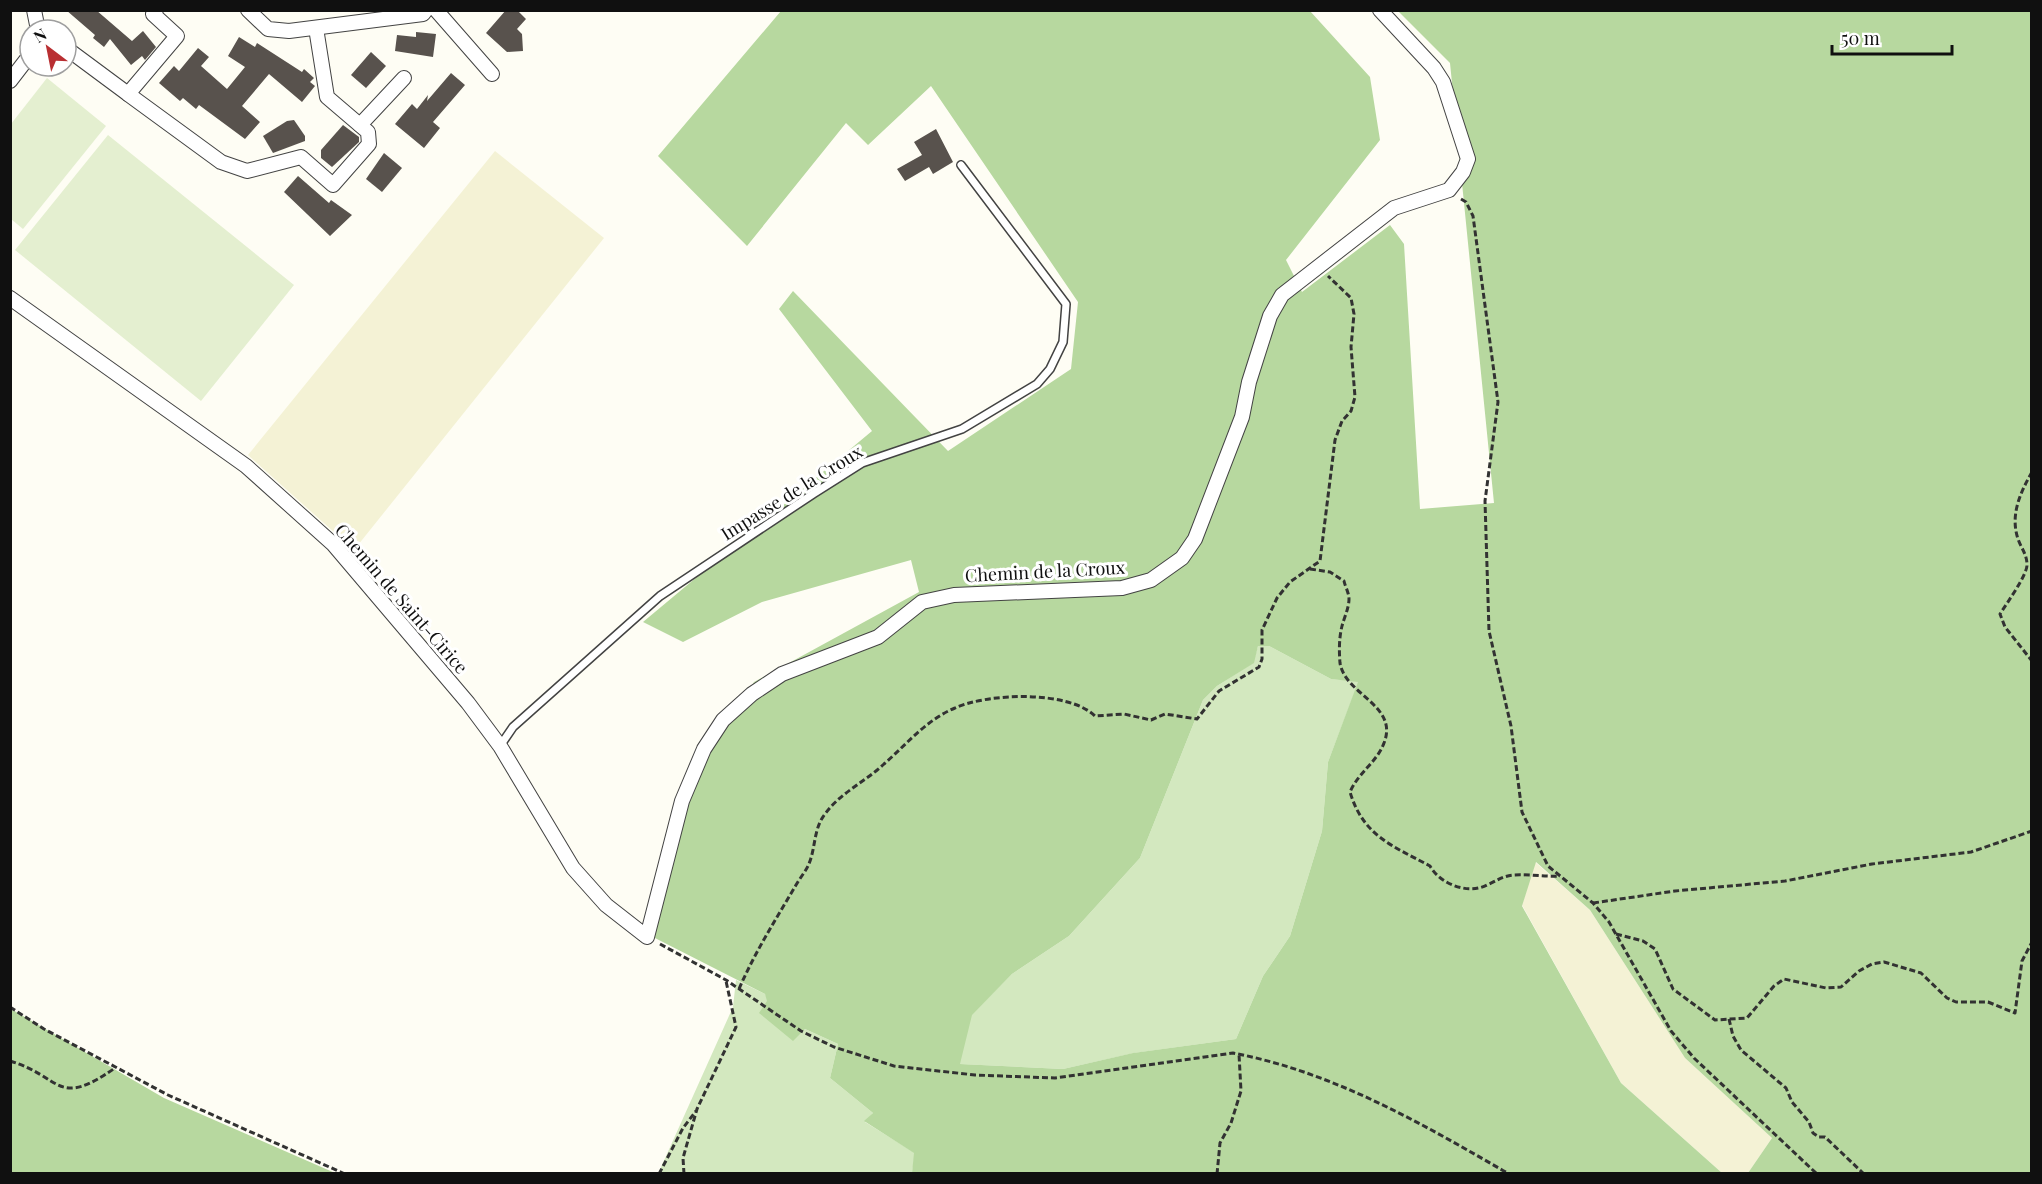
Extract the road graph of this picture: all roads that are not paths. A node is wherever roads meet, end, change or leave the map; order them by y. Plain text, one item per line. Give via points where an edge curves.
1 (156, 10) edge
2 (248, 10) edge
3 (426, 10) edge
4 (436, 10) edge
5 (1380, 10) edge
6 (316, 28) junction
7 (78, 57) edge
8 (492, 74) dead end
9 (404, 78) dead end
10 (128, 94) junction
11 (360, 125) junction
12 (961, 165) dead end
13 (10, 298) edge
14 (500, 746) junction
15 (647, 937) joint

1 - 10 street via 153,14 177,36
2 - 6 street via 268,29
3 - 6 street via 423,14
4 - 8 street
5 - 15 street, Chemin de la Croux via 1434,68 1451,102 1468,159 1449,190 1394,208 1282,295 1270,316 1242,417 1195,539 1182,558 1151,580 1122,588 954,595 922,602 878,637 782,674 752,694 723,720 704,749 682,801
6 - 11 street via 327,97
7 - 10 street
9 - 11 street
10 - 11 street via 221,162 247,171 301,158 333,185 369,144 368,132
12 - 14 lane, Impasse de la Croux via 1066,304 1064,342 1050,369 1037,384 962,429 862,464 660,596 513,727
13 - 14 street, Chemin de Saint-Cirice via 246,466 333,544
14 - 15 street, Chemin de Saint-Cirice via 573,868 606,904

